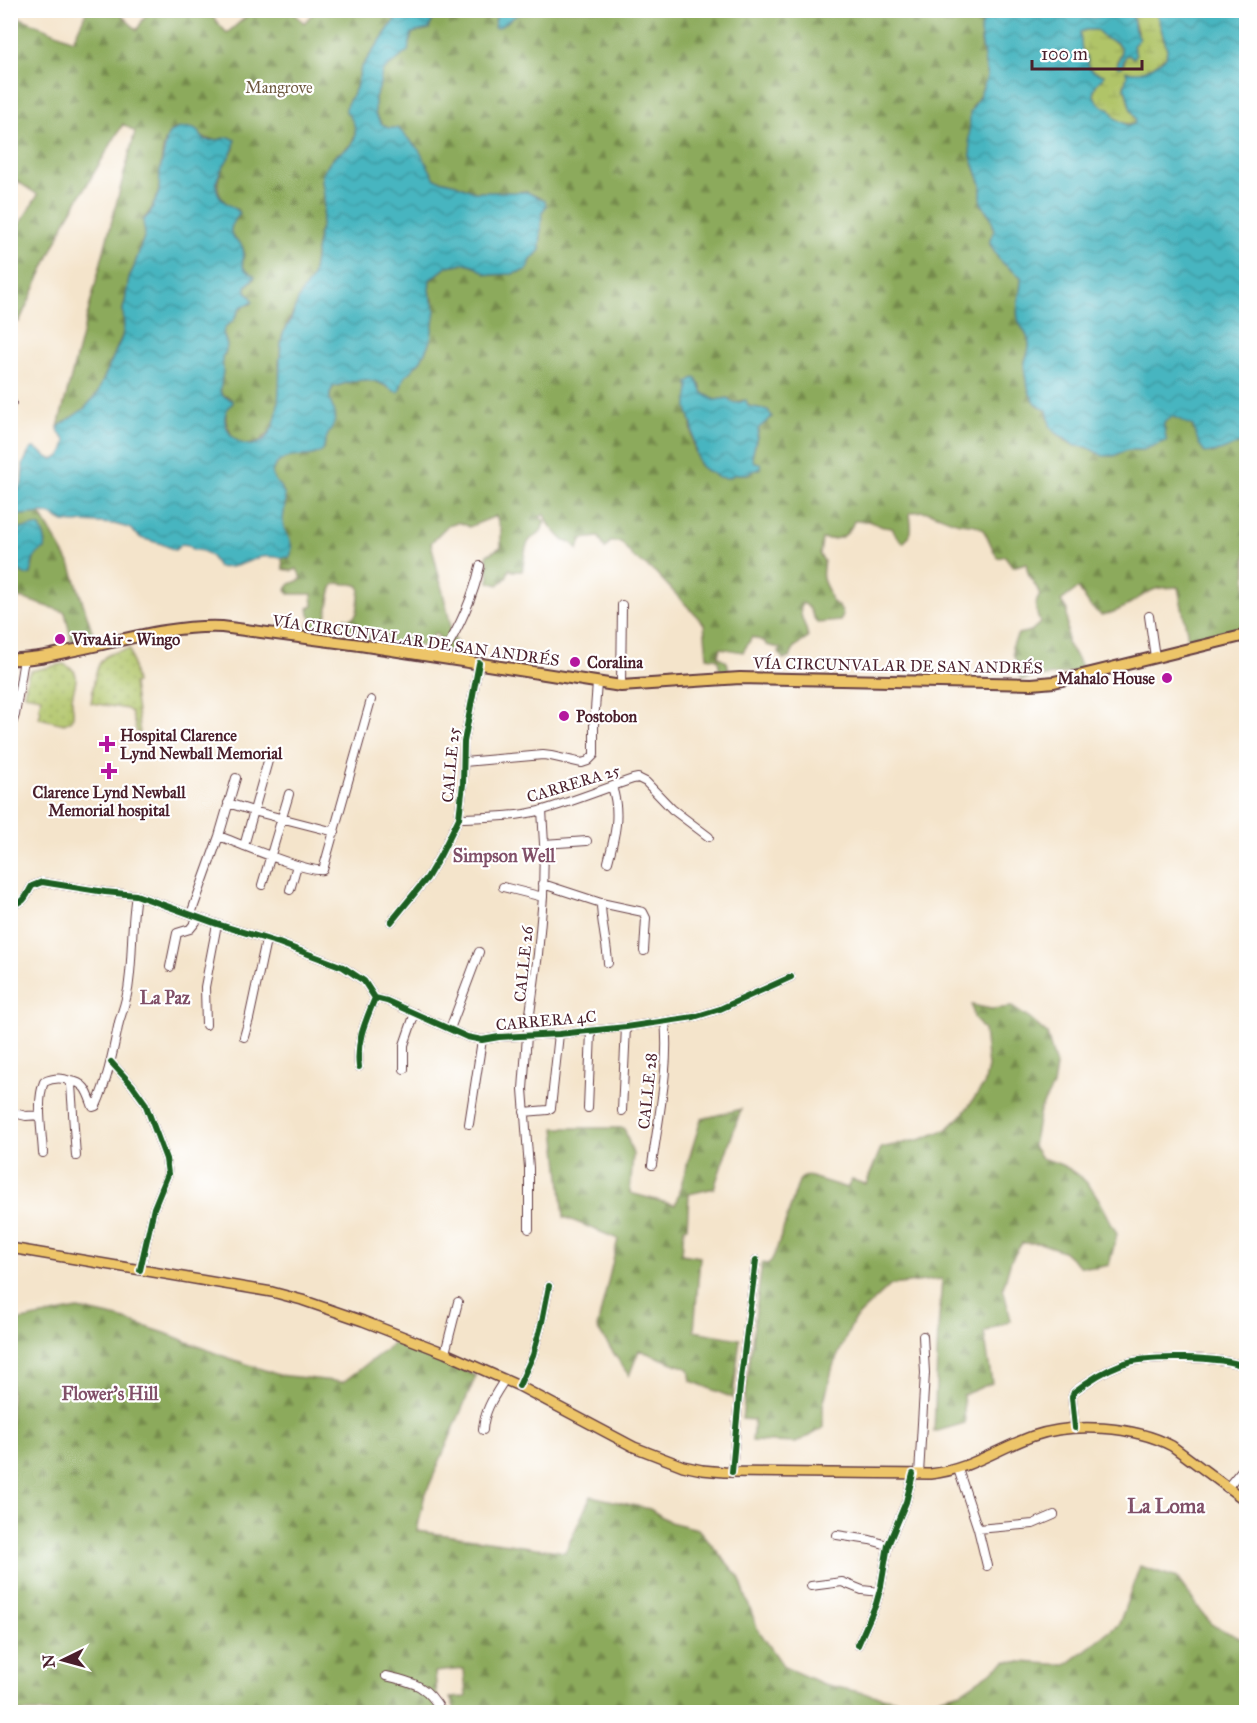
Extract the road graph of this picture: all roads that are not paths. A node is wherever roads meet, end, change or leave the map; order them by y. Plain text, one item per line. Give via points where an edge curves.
1 (480, 566) dead end
2 (622, 605) dead end
3 (1149, 616) dead end
4 (1246, 635) edge
5 (441, 657) junction
6 (1155, 657) junction
7 (10, 659) edge
8 (24, 659) junction
9 (479, 663) junction
10 (597, 683) junction
11 (621, 686) junction
12 (371, 700) dead end
13 (10, 730) edge
14 (268, 761) dead end
15 (464, 762) junction
16 (236, 778) dead end
17 (612, 787) junction
18 (289, 794) dead end
19 (228, 803) junction
20 (542, 810) junction
21 (254, 811) junction
22 (282, 818) junction
23 (459, 818) junction
24 (335, 832) junction
25 (219, 836) junction
26 (709, 837) dead end
27 (587, 841) dead end
28 (544, 844) junction
29 (244, 846) junction
30 (270, 855) junction
31 (608, 862) dead end
32 (297, 865) junction
33 (543, 884) junction
34 (262, 885) dead end
35 (503, 887) dead end
36 (290, 890) dead end
37 (136, 895) junction
38 (543, 897) junction
39 (10, 902) edge
40 (601, 903) junction
41 (191, 914) junction
42 (200, 918) junction
43 (391, 922) dead end
44 (217, 924) junction
45 (266, 940) junction
46 (644, 951) dead end
47 (479, 952) dead end
48 (608, 963) dead end
49 (170, 967) dead end
50 (791, 977) dead end
51 (375, 998) junction
52 (415, 1013) junction
53 (665, 1021) junction
54 (206, 1025) dead end
55 (626, 1027) junction
56 (450, 1029) junction
57 (591, 1031) junction
58 (560, 1034) junction
59 (527, 1036) junction
60 (244, 1037) dead end
61 (482, 1040) junction
62 (111, 1062) junction
63 (359, 1067) dead end
64 (404, 1069) dead end
65 (70, 1081) junction
66 (588, 1108) dead end
67 (622, 1111) dead end
68 (10, 1112) edge
69 (524, 1112) junction
70 (40, 1115) junction
71 (469, 1124) dead end
72 (43, 1153) dead end
73 (76, 1156) dead end
74 (652, 1165) dead end
75 (529, 1229) dead end
76 (10, 1248) edge
77 (756, 1260) dead end
78 (140, 1270) junction
79 (549, 1286) dead end
80 (458, 1302) dead end
81 (1246, 1333) edge
82 (923, 1336) dead end
83 (446, 1353) junction
84 (1244, 1366) edge
85 (505, 1379) junction
86 (519, 1386) junction
87 (1075, 1428) junction
88 (483, 1430) dead end
89 (1246, 1465) edge
90 (958, 1469) junction
91 (732, 1472) junction
92 (916, 1474) junction
93 (1227, 1488) junction
94 (1246, 1501) edge
95 (1054, 1515) dead end
96 (978, 1529) junction
97 (837, 1535) dead end
98 (888, 1545) junction
99 (987, 1566) dead end
100 (811, 1586) dead end
101 (880, 1592) junction
102 (858, 1645) dead end
103 (386, 1676) dead end
104 (442, 1713) edge

1 - 5 street via 472,598
2 - 11 street
3 - 6 street
4 - 6 highway, VÍA CIRCUNVALAR DE SAN ANDRÉS
5 - 8 highway, VÍA CIRCUNVALAR DE SAN ANDRÉS via 206,627 147,634
5 - 9 highway, VÍA CIRCUNVALAR DE SAN ANDRÉS
6 - 11 highway, VÍA CIRCUNVALAR DE SAN ANDRÉS via 1032,684 740,678
7 - 8 highway, VÍA CIRCUNVALAR DE SAN ANDRÉS
8 - 13 street
9 - 10 highway, VÍA CIRCUNVALAR DE SAN ANDRÉS
9 - 15 street, CALLE 25
10 - 11 highway, VÍA CIRCUNVALAR DE SAN ANDRÉS
10 - 15 street via 594,755 588,761 577,763 543,755
12 - 24 street
14 - 21 street
15 - 23 street, CALLE 25
16 - 19 street
17 - 20 street, CARRERA 25
17 - 26 street, CARRERA 25 via 633,779 646,782 672,809
17 - 31 street via 617,827
18 - 22 street
19 - 21 street
19 - 25 street
20 - 23 street, CARRERA 25
20 - 28 street, CALLE 26
21 - 22 street
21 - 29 street
22 - 24 street
22 - 30 street
23 - 43 street, CALLE 25 via 427,878
24 - 32 street via 323,870
25 - 29 street
25 - 41 street
27 - 28 street
28 - 33 street, CALLE 26
29 - 30 street
30 - 32 street
30 - 34 street
32 - 36 street
33 - 38 street, CALLE 26
33 - 40 street
35 - 38 street
37 - 39 street via 42,882 33,886 22,902
37 - 41 street
37 - 62 street via 130,981
38 - 59 street, CALLE 26
40 - 46 street via 645,914
40 - 48 street
41 - 42 street
42 - 44 street
42 - 49 street via 190,929 177,933
44 - 45 street
44 - 54 street via 205,987
45 - 51 street via 343,967 364,981
45 - 60 street
47 - 56 street
50 - 53 street, CARRERA 4C via 713,1011
51 - 52 street, CARRERA 4C
51 - 63 street via 359,1042
52 - 56 street, CARRERA 4C
52 - 64 street via 404,1045
53 - 55 street, CARRERA 4C
53 - 74 street, CALLE 28 via 664,1075
55 - 57 street, CARRERA 4C
55 - 67 street
56 - 61 street, CARRERA 4C
57 - 58 street, CARRERA 4C
57 - 66 street
58 - 59 street, CARRERA 4C
58 - 69 street via 551,1108
59 - 61 street, CARRERA 4C
59 - 69 street, CALLE 26
61 - 71 street
62 - 65 street via 96,1107 82,1084
62 - 78 street via 145,1103 166,1159 168,1174 154,1208
65 - 70 street via 63,1078 44,1082
65 - 73 street
68 - 70 street
69 - 75 street, CALLE 26
70 - 72 street
76 - 78 main road
77 - 91 street
78 - 83 main road via 302,1300
79 - 86 street via 533,1354
80 - 83 street
81 - 84 street
82 - 92 street via 925,1373
83 - 85 main road
84 - 87 street via 1192,1359 1124,1363 1074,1392
85 - 86 main road
85 - 88 street via 487,1411
86 - 91 main road via 659,1458 702,1470
87 - 90 main road via 1031,1437
87 - 93 main road via 1122,1431 1160,1439
89 - 93 street
90 - 92 main road
90 - 96 street
91 - 92 main road
92 - 98 street
93 - 94 main road
95 - 96 street via 1033,1524
96 - 99 street
97 - 98 street
98 - 101 street
100 - 101 street via 842,1582
101 - 102 street
103 - 104 street via 425,1689

